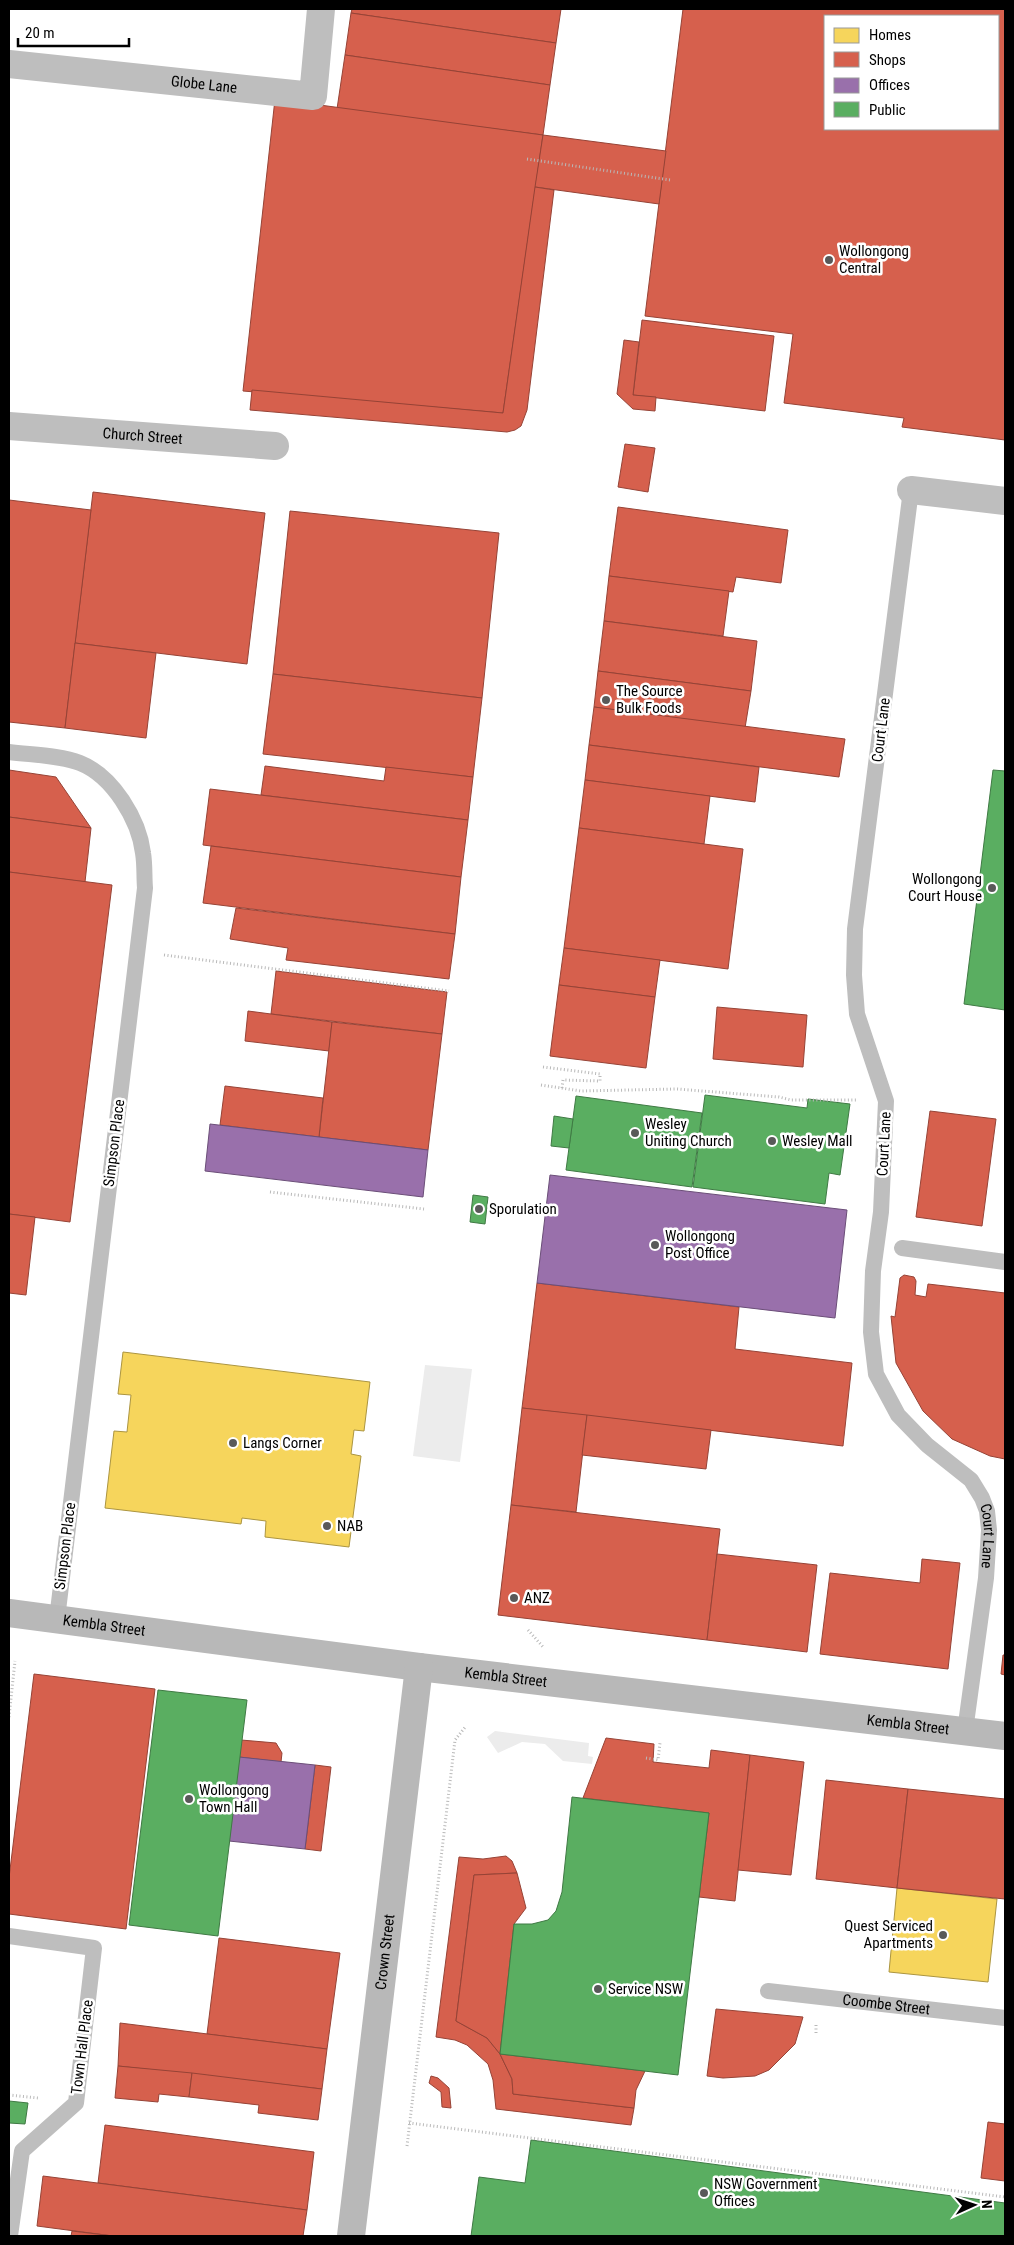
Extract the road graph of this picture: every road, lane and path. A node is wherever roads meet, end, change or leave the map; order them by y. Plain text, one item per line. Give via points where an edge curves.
1 (321, 9) edge
2 (9, 64) edge
3 (527, 159) dead end
4 (670, 180) dead end
5 (9, 426) edge
6 (276, 446) dead end
7 (911, 490) joint
8 (1005, 501) edge
9 (9, 752) edge
10 (161, 954) dead end
11 (448, 990) dead end
12 (543, 1067) dead end
13 (540, 1085) dead end
14 (562, 1088) junction
15 (886, 1101) junction
16 (270, 1192) dead end
17 (424, 1209) dead end
18 (902, 1248) dead end
19 (1005, 1262) edge
20 (9, 1613) edge
21 (57, 1619) junction
22 (15, 1661) dead end
23 (419, 1667) junction
24 (9, 1717) edge
25 (466, 1726) dead end
26 (965, 1731) junction
27 (1005, 1736) edge
28 (660, 1743) dead end
29 (646, 1758) dead end
30 (9, 1936) edge
31 (768, 1991) dead end
32 (1005, 2018) edge
33 (816, 2028) dead end
34 (816, 2033) dead end
35 (409, 2123) junction
36 (407, 2146) dead end
37 (1005, 2196) edge
38 (10, 2236) edge
39 (351, 2236) edge

1 - 2 street, Globe Lane via 313,96
3 - 4 path
5 - 6 street, Church Street
7 - 8 street
7 - 15 lane, Court Lane via 855,929 857,1014
9 - 21 lane, Simpson Place via 70,760 103,776 124,804 143,852 145,888
10 - 11 path
12 - 14 path via 600,1074 600,1081 563,1080
13 - 14 path
14 - 15 path via 581,1091 677,1089 780,1096 791,1100
15 - 26 lane, Court Lane via 881,1212 872,1271 871,1332 876,1374 898,1415 927,1445 971,1480 987,1511 986,1578
16 - 17 path
18 - 19 lane
20 - 21 main road, Kembla Street
21 - 23 main road, Kembla Street
22 - 24 path
23 - 26 main road, Kembla Street
23 - 39 main road, Crown Street
25 - 35 path via 455,1740
26 - 27 main road, Kembla Street
28 - 29 path via 658,1760
30 - 38 lane, Town Hall Place via 94,1948 76,2103 22,2151
31 - 32 lane, Coombe Street
33 - 34 path
35 - 36 path
35 - 37 path

